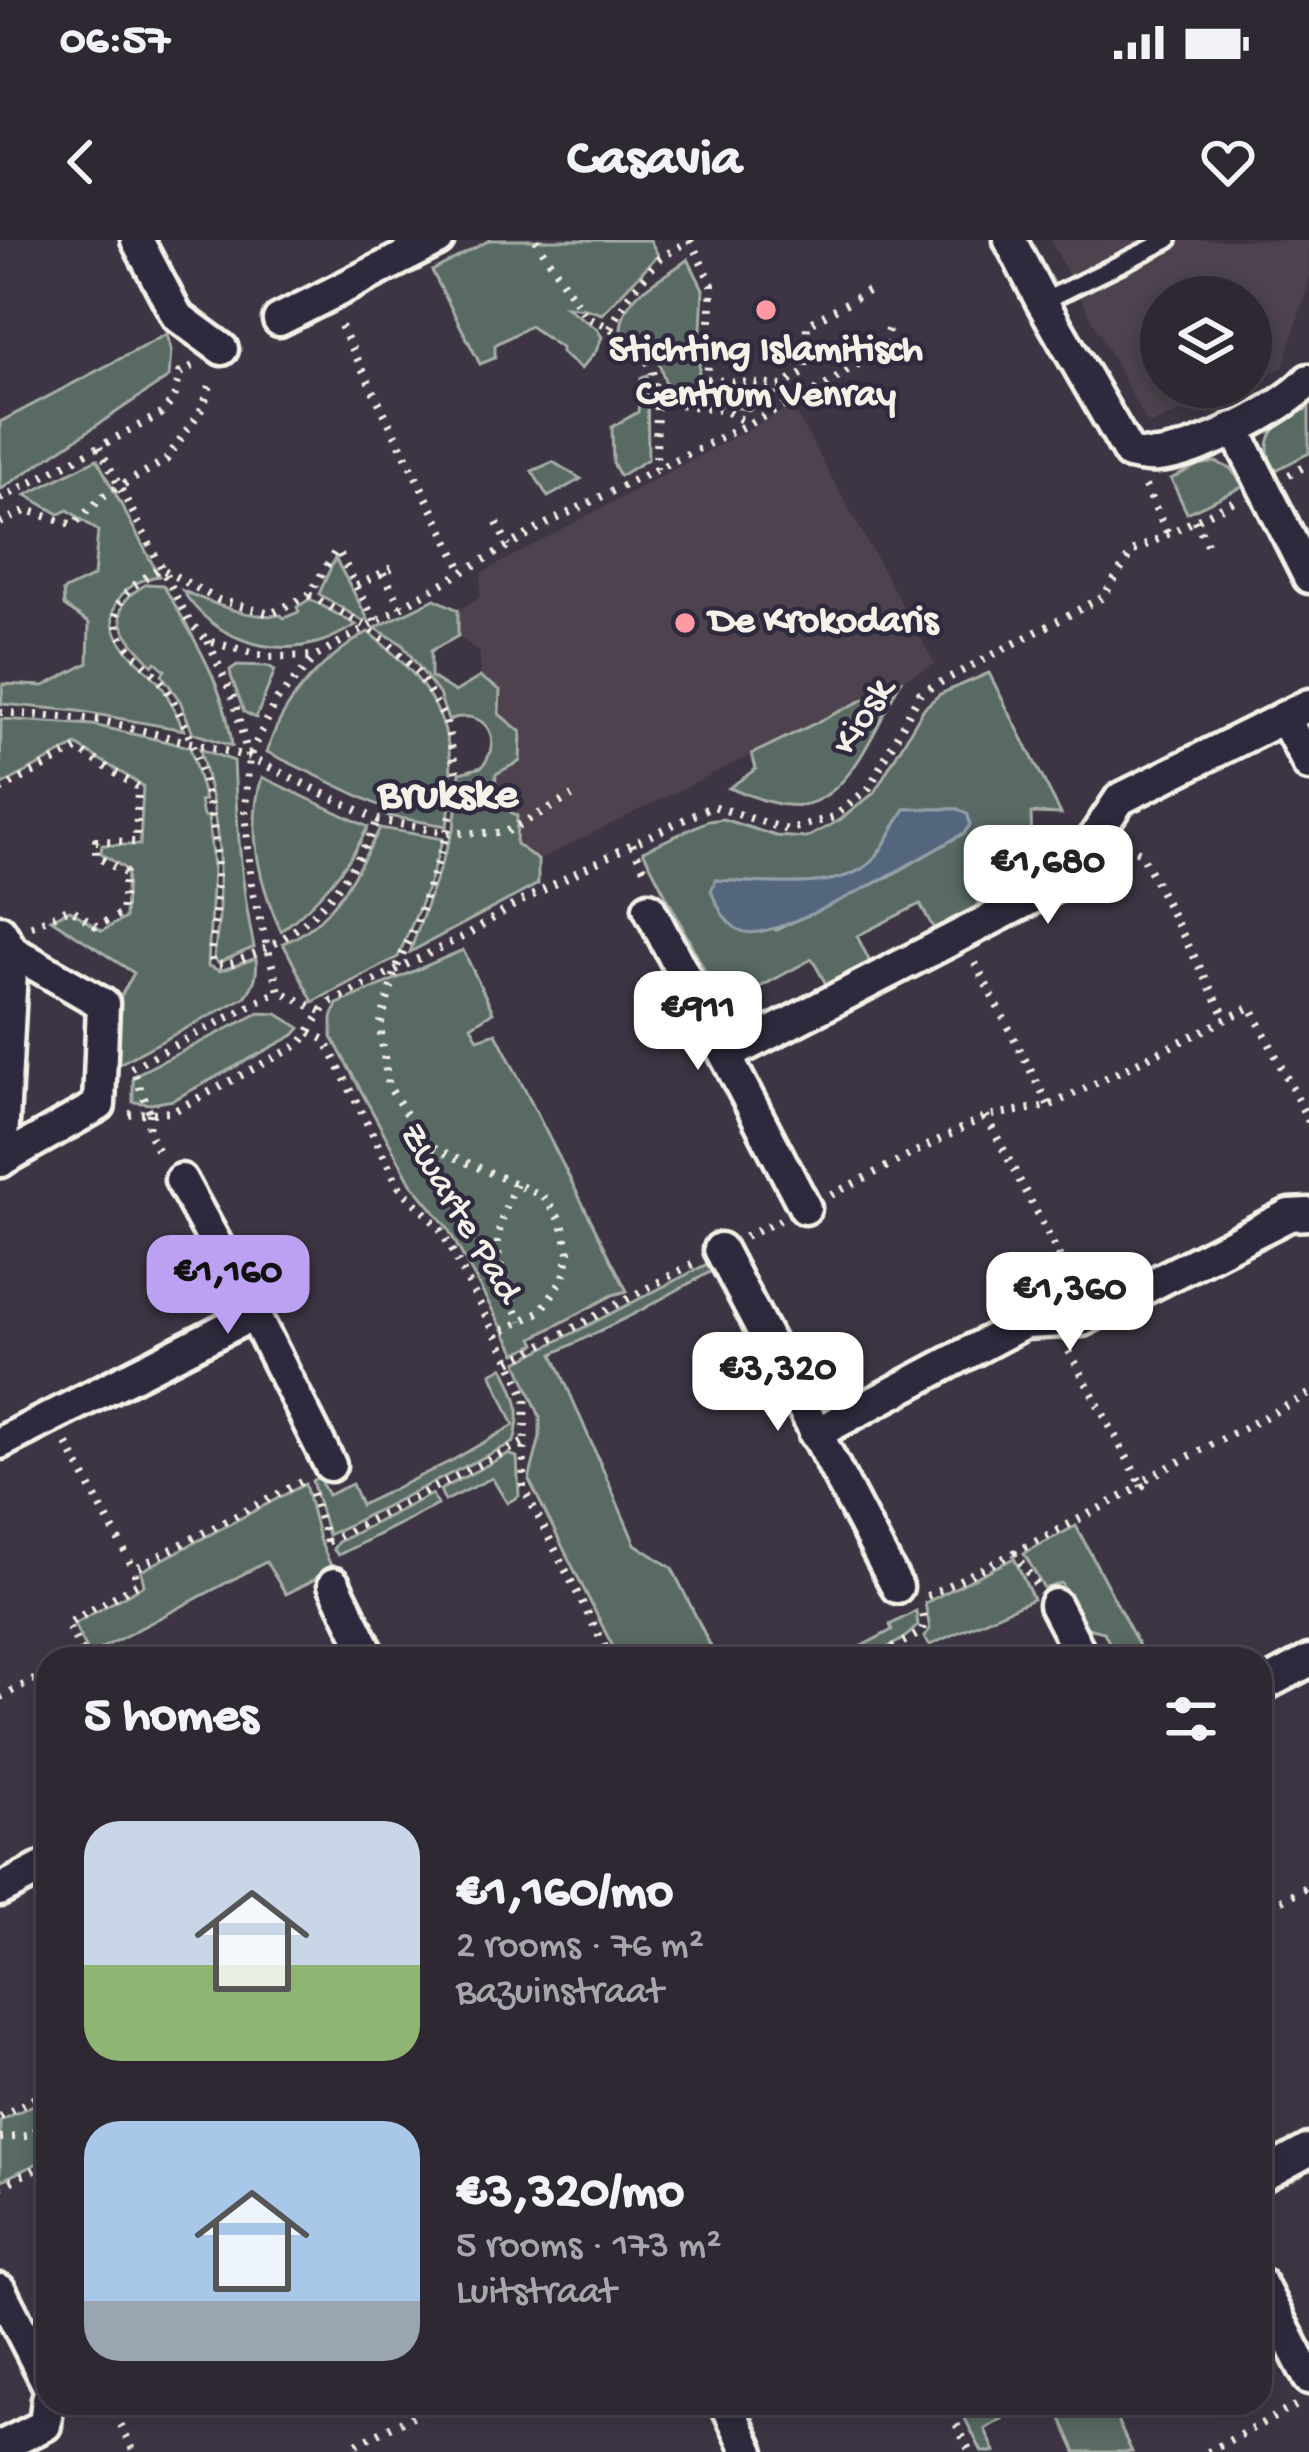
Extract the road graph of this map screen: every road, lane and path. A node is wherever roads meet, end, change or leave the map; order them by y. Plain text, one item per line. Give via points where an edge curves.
1 (137, 240) edge
2 (438, 240) edge
3 (536, 240) edge
4 (690, 240) edge
5 (1010, 240) edge
6 (1168, 240) edge
7 (873, 288) dead end
8 (326, 296) junction
9 (1042, 302) junction
10 (279, 320) dead end
11 (891, 322) dead end
12 (610, 328) junction
13 (222, 349) junction
14 (1309, 380) edge
15 (657, 401) junction
16 (748, 424) junction
17 (1234, 428) junction
18 (99, 447) junction
19 (656, 469) junction
20 (1263, 486) junction
21 (122, 488) junction
22 (0, 499) edge
23 (1195, 520) junction
24 (497, 523) dead end
25 (0, 524) edge
26 (508, 547) junction
27 (1211, 552) dead end
28 (399, 564) dead end
29 (160, 568) junction
30 (463, 572) junction
31 (383, 573) junction
32 (1309, 578) edge
33 (357, 586) junction
34 (309, 595) junction
35 (401, 606) junction
36 (370, 624) junction
37 (208, 641) junction
38 (316, 656) junction
39 (1297, 711) edge
40 (0, 712) edge
41 (194, 744) junction
42 (249, 757) junction
43 (1309, 765) edge
44 (0, 790) edge
45 (572, 796) dead end
46 (379, 820) junction
47 (1101, 828) junction
48 (447, 833) junction
49 (649, 908) dead end
50 (961, 935) junction
51 (6, 940) edge
52 (268, 949) junction
53 (396, 969) junction
54 (279, 991) junction
55 (321, 1011) junction
56 (1226, 1018) junction
57 (310, 1032) junction
58 (726, 1055) junction
59 (132, 1068) junction
60 (99, 1105) junction
61 (1048, 1106) junction
62 (150, 1113) junction
63 (986, 1117) junction
64 (1309, 1122) edge
65 (1, 1161) edge
66 (181, 1180) joint
67 (516, 1184) junction
68 (806, 1208) junction
69 (1309, 1214) edge
70 (720, 1249) junction
71 (254, 1314) junction
72 (1091, 1316) junction
73 (520, 1322) junction
74 (1053, 1322) junction
75 (496, 1334) junction
76 (510, 1362) junction
77 (1309, 1394) edge
78 (52, 1416) junction
79 (815, 1434) junction
80 (525, 1441) junction
81 (0, 1443) edge
82 (319, 1471) junction
83 (1140, 1482) junction
84 (327, 1542) junction
85 (1013, 1552) junction
86 (134, 1569) junction
87 (334, 1584) joint
88 (897, 1587) dead end
89 (1055, 1605) joint
90 (77, 1647) edge
91 (365, 1647) edge
92 (605, 1647) edge
93 (894, 1647) edge
94 (1077, 1647) edge
95 (1309, 1660) edge
96 (36, 1679) edge
97 (1272, 1680) edge
98 (0, 1697) edge
99 (36, 1870) edge
100 (1309, 1886) edge
101 (0, 1890) edge
102 (1272, 1905) edge
103 (36, 2098) edge
104 (0, 2116) edge
105 (36, 2130) edge
106 (0, 2138) edge
107 (1309, 2150) edge
108 (36, 2168) edge
109 (1272, 2170) edge
110 (0, 2187) edge
111 (0, 2290) edge
112 (1272, 2306) edge
113 (36, 2360) edge
114 (1309, 2378) edge
115 (1309, 2398) edge
116 (46, 2415) edge
117 (116, 2415) edge
118 (415, 2415) edge
119 (732, 2415) edge
120 (952, 2415) edge
121 (0, 2446) edge
122 (134, 2452) edge
123 (355, 2452) edge
124 (749, 2452) edge
125 (970, 2452) edge
126 (1208, 2452) edge

1 - 13 street via 177,316
2 - 8 street
3 - 12 path via 585,316
4 - 7 path via 712,285 707,380 782,386 806,371 808,325
4 - 12 path via 659,260
5 - 9 street
6 - 9 lane
8 - 10 street
8 - 30 path
9 - 17 street via 1129,453 1173,454
11 - 16 path via 880,350
12 - 15 path via 651,365
13 - 18 path via 180,373 161,414
13 - 21 path via 203,407 166,460
14 - 17 street
15 - 16 path via 726,411
15 - 19 path
16 - 19 path
17 - 20 street
18 - 21 path
18 - 22 path
19 - 26 path
20 - 23 path, Kiosk
20 - 32 street
21 - 25 path via 73,525 27,510
21 - 29 path
23 - 27 path
23 - 53 path, Kiosk via 1132,552 1103,597 920,693 869,788 834,817 788,830 712,806
24 - 26 path
26 - 30 path
28 - 31 path
29 - 34 path via 219,600 271,614
29 - 37 path
29 - 41 path via 128,589 117,624 165,686
30 - 35 path
31 - 33 path
31 - 35 path
33 - 34 path via 338,550
33 - 36 path
34 - 36 path
35 - 36 path
36 - 38 path
36 - 48 path via 418,673 446,721 457,774
37 - 38 path via 267,657
37 - 42 path
38 - 42 path via 278,700
39 - 43 street
39 - 47 street via 1120,799
40 - 41 path via 99,720
41 - 42 path
41 - 52 path via 216,850 212,964 224,967
42 - 46 path
42 - 52 path via 251,885
44 - 51 path via 77,748 139,788 136,842 96,841 96,856 124,873 122,914 96,926 70,908
45 - 48 path via 504,833
46 - 48 path
46 - 52 path via 331,898
47 - 50 street via 1065,881
47 - 56 path via 1142,854
48 - 53 path
49 - 58 street
50 - 58 street
50 - 61 path
51 - 60 street via 103,1004
51 - 65 street
52 - 54 path
53 - 55 path, Kiosk
53 - 67 path via 380,1026 388,1085 425,1144
54 - 55 path
54 - 59 path
55 - 57 path
56 - 61 path
56 - 64 path via 1251,1007
57 - 62 path via 172,1112
57 - 75 path, Zwarte Pad via 325,1040 400,1188 440,1228
58 - 68 street
59 - 60 path
59 - 62 path
60 - 65 street
61 - 63 path
62 - 66 path via 148,1131
63 - 68 path
63 - 72 path
66 - 71 street
67 - 73 path via 497,1246
67 - 73 path via 543,1196 562,1222 569,1252 565,1277 541,1311
68 - 70 path
69 - 72 street via 1289,1215
70 - 76 path
70 - 79 street
71 - 78 street
71 - 82 street
72 - 74 street
73 - 75 path
74 - 79 street via 1024,1323
74 - 83 path
75 - 76 path, Zwarte Pad
76 - 80 path, Zwarte Pad via 526,1398
77 - 83 path
78 - 81 street
78 - 86 path
79 - 88 street
80 - 84 path
80 - 92 path, Zwarte Pad via 523,1487
82 - 84 path
82 - 86 path
83 - 85 path
84 - 87 path via 343,1577
85 - 89 path
85 - 93 path via 921,1600 922,1632
86 - 90 path via 137,1584 67,1624
87 - 91 street
89 - 94 street
95 - 97 street
96 - 98 path
99 - 101 street
100 - 102 path
103 - 104 path
105 - 106 path
107 - 109 street
108 - 110 path
111 - 113 street
112 - 114 street
115 - 126 path
116 - 121 street via 45,2425
117 - 122 path
118 - 123 path via 352,2446
119 - 124 street
120 - 125 path

